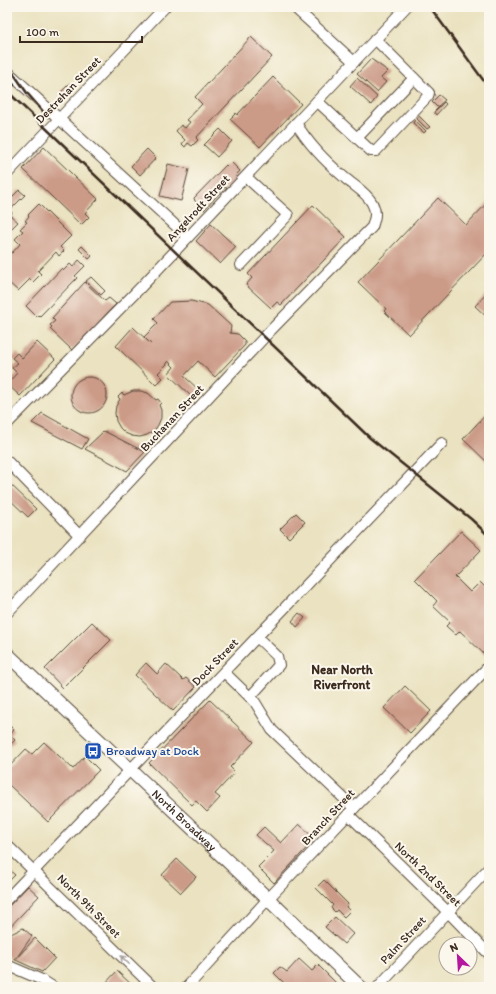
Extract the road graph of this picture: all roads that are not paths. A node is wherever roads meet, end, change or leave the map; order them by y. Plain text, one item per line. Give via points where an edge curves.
1 (165, 7) edge
2 (294, 7) edge
3 (406, 7) edge
4 (375, 40) junction
5 (354, 62) junction
6 (7, 71) edge
7 (414, 78) junction
8 (317, 101) junction
9 (60, 118) junction
10 (296, 123) junction
11 (357, 138) junction
12 (7, 174) edge
13 (246, 176) junction
14 (188, 237) junction
15 (241, 265) dead end
16 (7, 424) edge
17 (442, 443) dead end
18 (7, 461) edge
19 (80, 536) junction
20 (7, 613) edge
21 (257, 637) junction
22 (7, 654) edge
23 (489, 666) edge
24 (224, 672) junction
25 (250, 697) junction
26 (131, 769) junction
27 (351, 811) junction
28 (7, 845) edge
29 (489, 868) edge
30 (34, 870) junction
31 (7, 899) edge
32 (268, 899) junction
33 (448, 912) junction
34 (489, 954) edge
35 (7, 965) edge
36 (54, 987) edge
37 (152, 987) edge
38 (187, 987) edge
39 (360, 987) edge
40 (378, 987) edge

1 - 9 street, Destrehan Street
2 - 5 street
3 - 4 street, Angelrodt Street
4 - 5 street, Angelrodt Street
4 - 7 street
5 - 8 street, Angelrodt Street
6 - 9 street
7 - 11 street
7 - 11 street via 428,91 428,96 376,151 371,151
8 - 10 street, Angelrodt Street
8 - 11 street
9 - 12 street, Destrehan Street
9 - 14 street
10 - 13 street, Angelrodt Street
10 - 19 street, Buchanan Street via 324,160 365,194 372,203 375,211 372,227 271,330
13 - 14 street, Angelrodt Street
13 - 15 street via 288,214
14 - 16 street, Angelrodt Street
17 - 21 street, Dock Street
18 - 19 street
19 - 20 street, Buchanan Street
21 - 24 street, Dock Street
21 - 25 street via 277,656 278,665
22 - 26 main road, North Broadway
23 - 27 street, Branch Street
24 - 25 street, North 2nd Street
24 - 26 street, Dock Street
25 - 27 street, North 2nd Street via 256,702 272,730
26 - 30 street, Dock Street
26 - 32 main road, North Broadway
27 - 32 street, Branch Street
27 - 33 street, North 2nd Street
28 - 30 street, North 9th Street
29 - 33 street, Palm Street
30 - 31 street, Dock Street
37 -> 30 street, North 9th Street
32 - 38 street, Branch Street
32 - 39 main road, North Broadway
33 - 34 street, North 2nd Street
33 - 40 street, Palm Street
35 - 36 street

